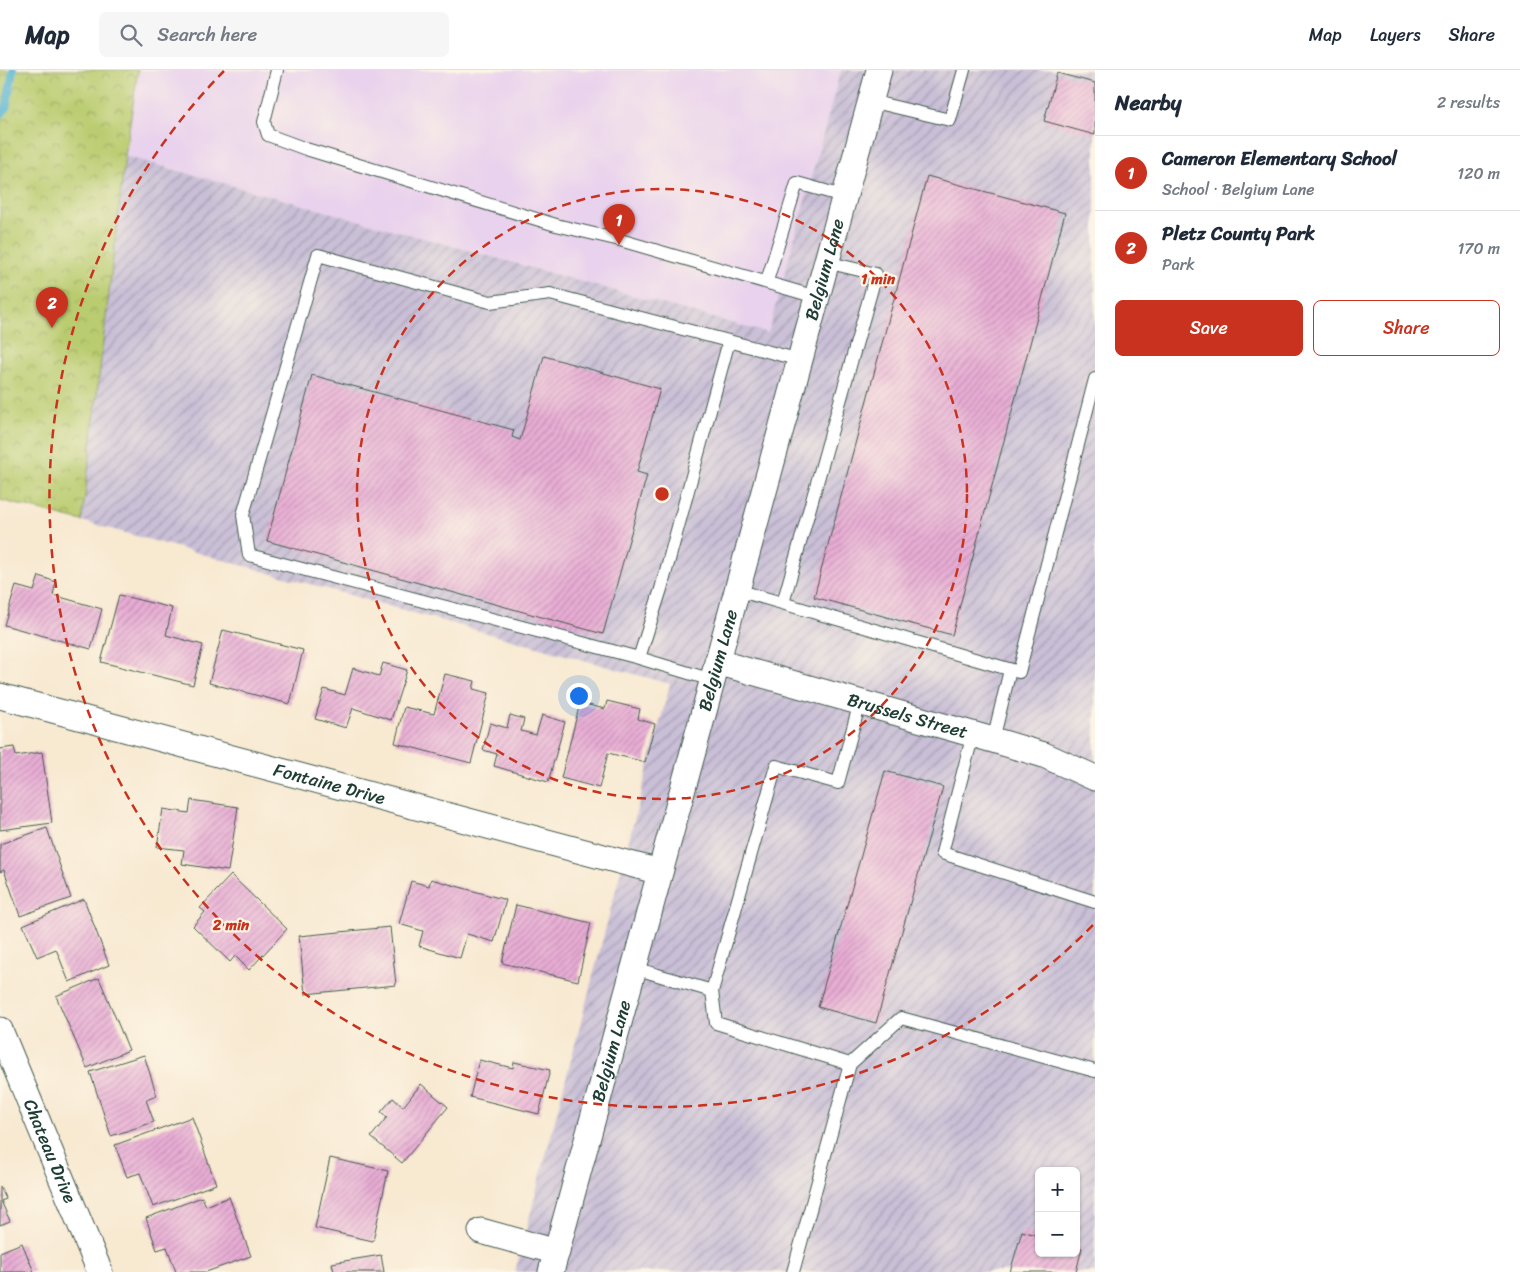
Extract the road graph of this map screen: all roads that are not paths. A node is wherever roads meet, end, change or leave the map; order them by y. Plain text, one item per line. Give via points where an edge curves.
1 (277, 70) edge
2 (879, 70) edge
3 (964, 70) edge
4 (870, 101) junction
5 (843, 196) junction
6 (826, 262) junction
7 (767, 281) junction
8 (816, 297) junction
9 (729, 341) junction
10 (800, 360) junction
11 (1095, 379) edge
12 (737, 590) junction
13 (783, 603) junction
14 (639, 658) junction
15 (1010, 670) junction
16 (715, 671) junction
17 (0, 696) edge
18 (860, 702) junction
19 (983, 737) junction
20 (1095, 778) edge
21 (660, 872) junction
22 (1095, 902) edge
23 (634, 968) junction
24 (712, 991) junction
25 (0, 1030) edge
26 (850, 1064) junction
27 (1095, 1071) edge
28 (481, 1232) dead end
29 (554, 1262) edge
30 (100, 1272) edge
31 (793, 1272) edge

1 - 7 lane via 264,122 268,135 556,225
2 - 4 street, Belgium Lane
3 - 4 lane via 950,120
4 - 5 street, Belgium Lane
5 - 6 street, Belgium Lane
5 - 7 lane via 797,183
6 - 8 street, Belgium Lane
6 - 13 lane via 876,274
7 - 8 lane
8 - 10 street, Belgium Lane
9 - 10 lane
9 - 14 lane
9 - 14 lane via 550,294 490,302 318,255 243,515 249,555
10 - 12 street, Belgium Lane
11 - 15 lane via 1019,672
12 - 13 lane
12 - 16 street, Belgium Lane
13 - 15 lane
14 - 16 lane
15 - 19 lane
16 - 18 street, Brussels Street
16 - 21 street, Belgium Lane
17 - 21 street, Fontaine Drive
18 - 19 street, Brussels Street
18 - 24 lane via 838,782 776,766
19 - 20 street, Brussels Street via 1044,755
19 - 22 lane via 942,853
21 - 23 street, Belgium Lane
23 - 24 lane
23 - 29 street, Belgium Lane
24 - 26 lane via 716,1023
25 - 30 street, Chateau Drive
26 - 27 lane via 901,1018
26 - 31 lane
28 - 29 street, Belgium Lane

